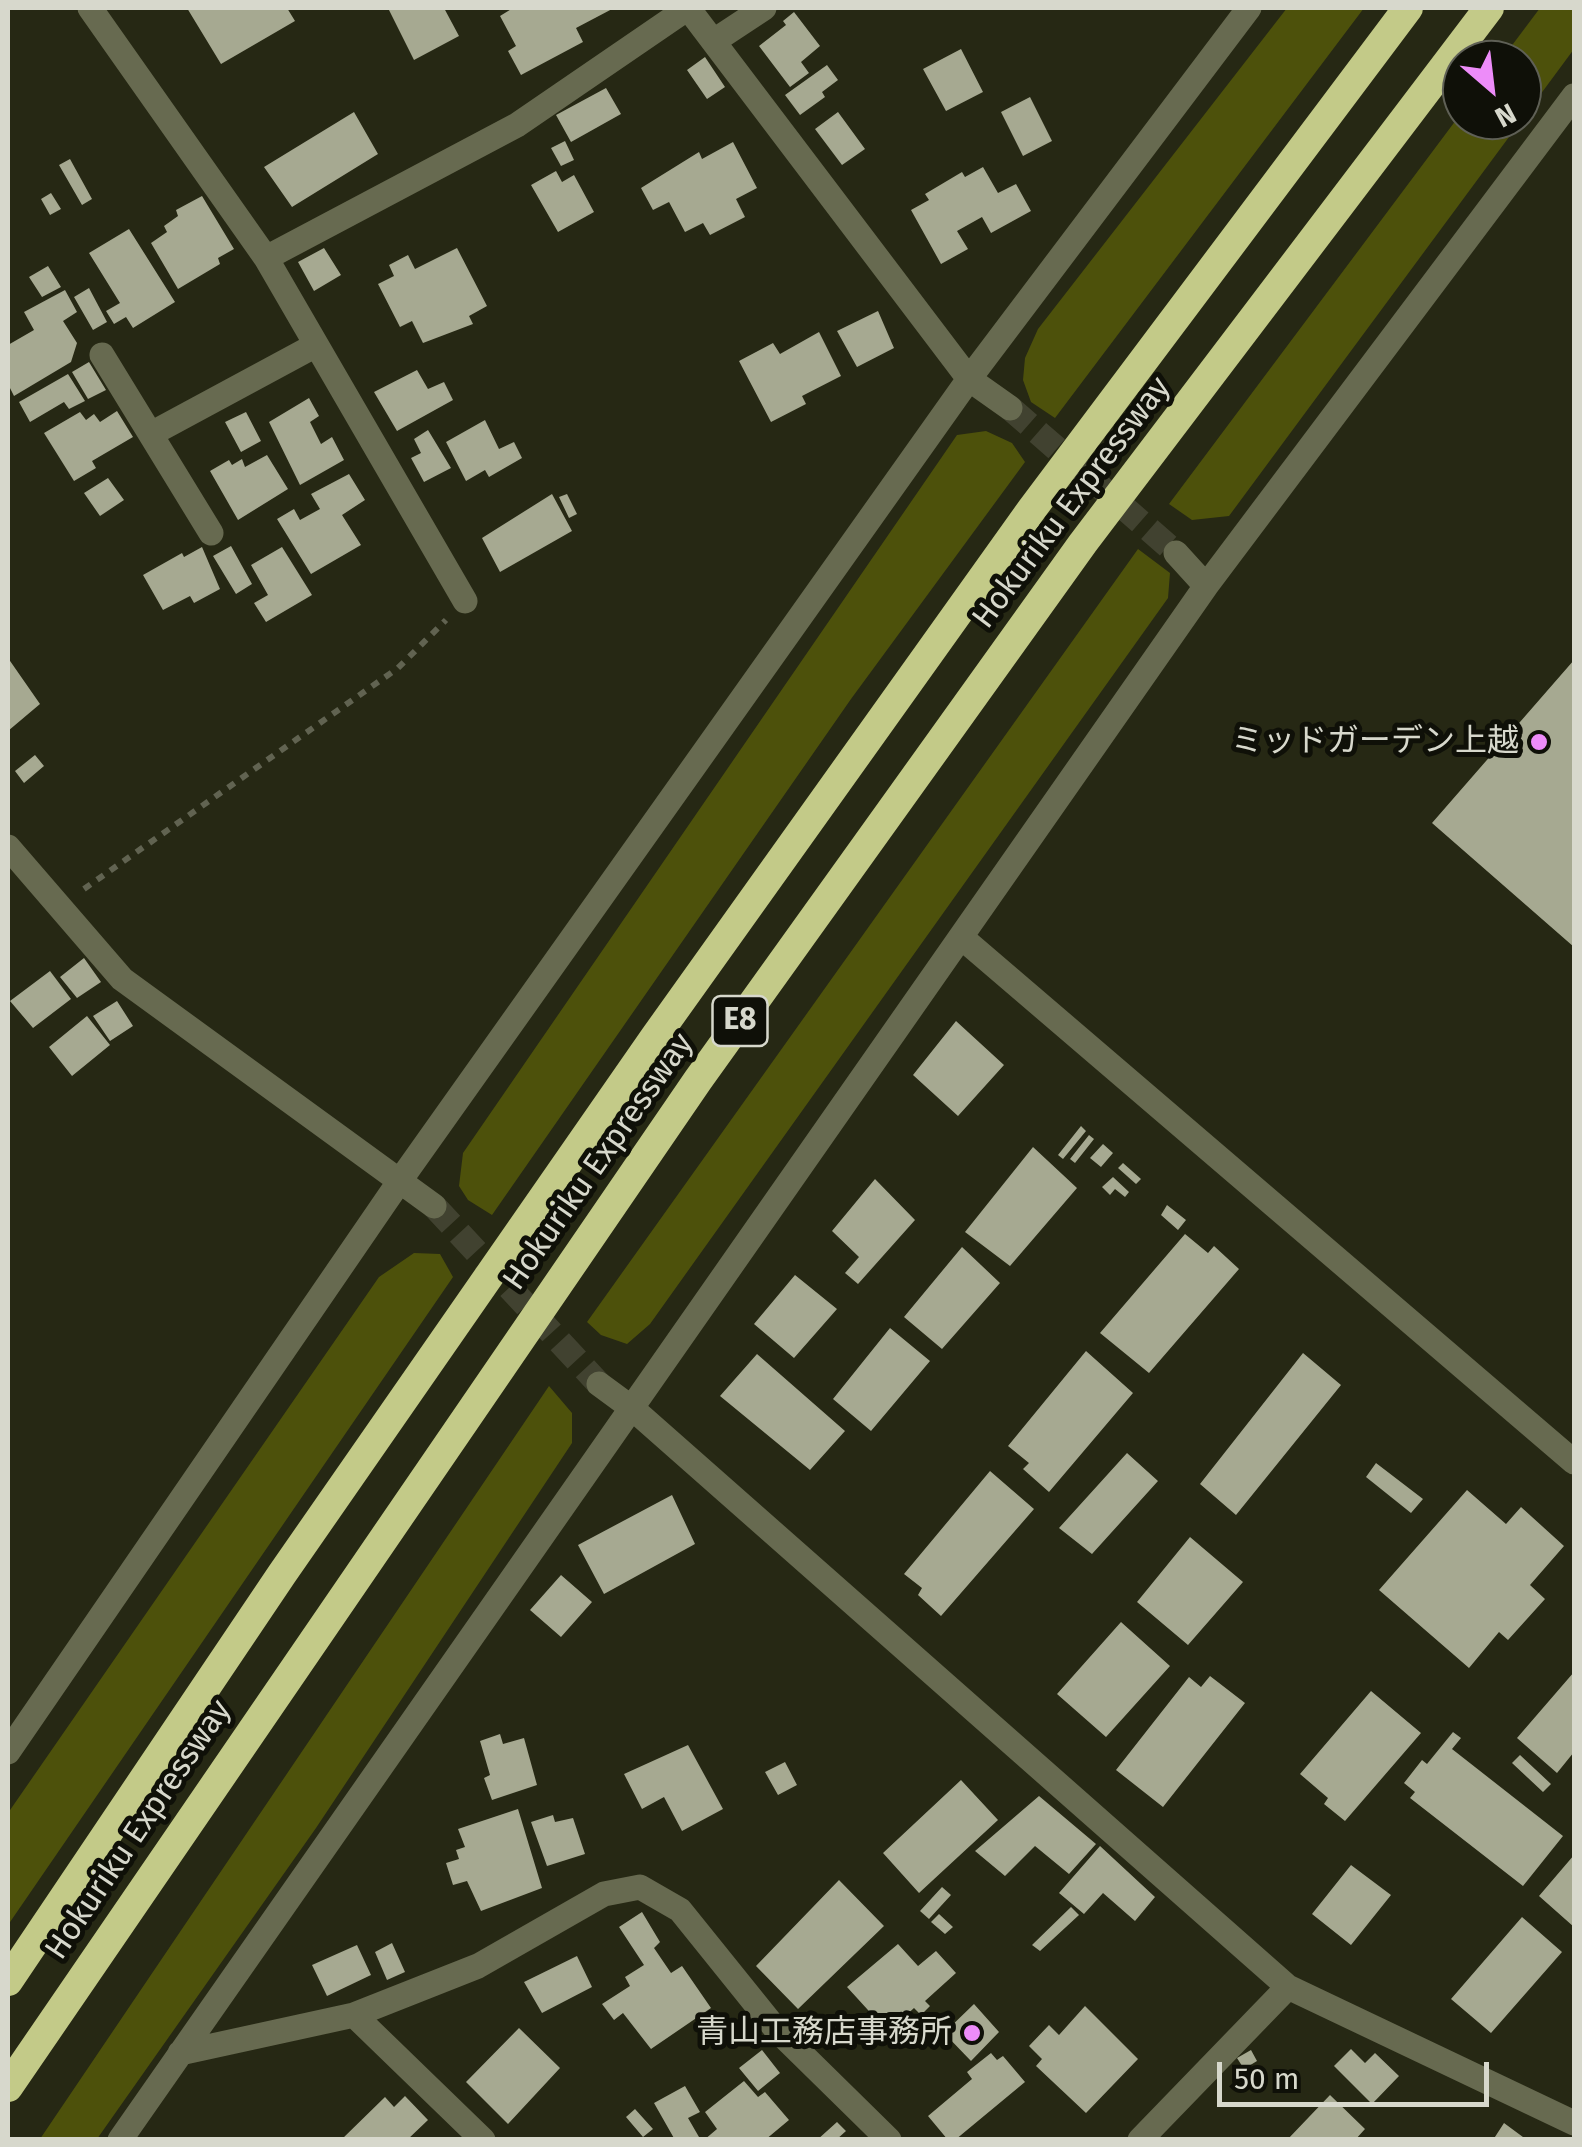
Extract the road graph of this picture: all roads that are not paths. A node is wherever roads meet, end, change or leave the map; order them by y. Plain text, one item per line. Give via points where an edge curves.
1 (90, 8) edge
2 (688, 8) edge
3 (764, 8) edge
4 (1408, 8) edge
5 (1489, 8) edge
6 (1245, 11) edge
7 (714, 41) junction
8 (1574, 96) edge
9 (266, 258) junction
10 (316, 345) junction
11 (102, 356) dead end
12 (969, 379) junction
13 (1010, 408) tunnel mouth
14 (151, 434) junction
15 (211, 533) dead end
16 (1176, 553) tunnel mouth
17 (1206, 586) junction
18 (465, 601) road end
19 (12, 861) edge
20 (961, 936) junction
21 (399, 1182) junction
22 (434, 1206) tunnel mouth
23 (599, 1384) tunnel mouth
24 (633, 1410) junction
25 (1574, 1462) edge
26 (8, 1752) edge
27 (8, 1980) edge
28 (1288, 1987) junction
29 (354, 2015) junction
30 (180, 2053) junction
31 (8, 2087) edge
32 (1574, 2123) edge
33 (120, 2140) edge
34 (484, 2140) edge
35 (889, 2140) edge
36 (1140, 2140) edge

1 - 9 street
2 - 7 street
2 - 9 street via 517,125
3 - 7 street
4 - 27 highway, Hokuriku Expressway / E8 via 1032,509 689,989
5 - 31 highway, Hokuriku Expressway / E8 via 1083,544 698,1080
6 - 12 street
7 - 12 street
8 - 17 street
9 - 10 street
10 - 14 street
10 - 18 street
11 - 14 street
12 - 13 street
12 - 21 street
14 - 15 street
16 - 17 street
17 - 20 street
19 - 21 street via 122,979
20 - 24 street
20 - 25 street
21 - 22 street
21 - 26 street
23 - 24 street
24 - 28 street
24 - 30 street
28 - 32 street
28 - 36 street
29 - 30 street
29 - 34 street
29 - 35 street via 478,1966 604,1894 640,1886 680,1910 774,2028
30 - 33 street

